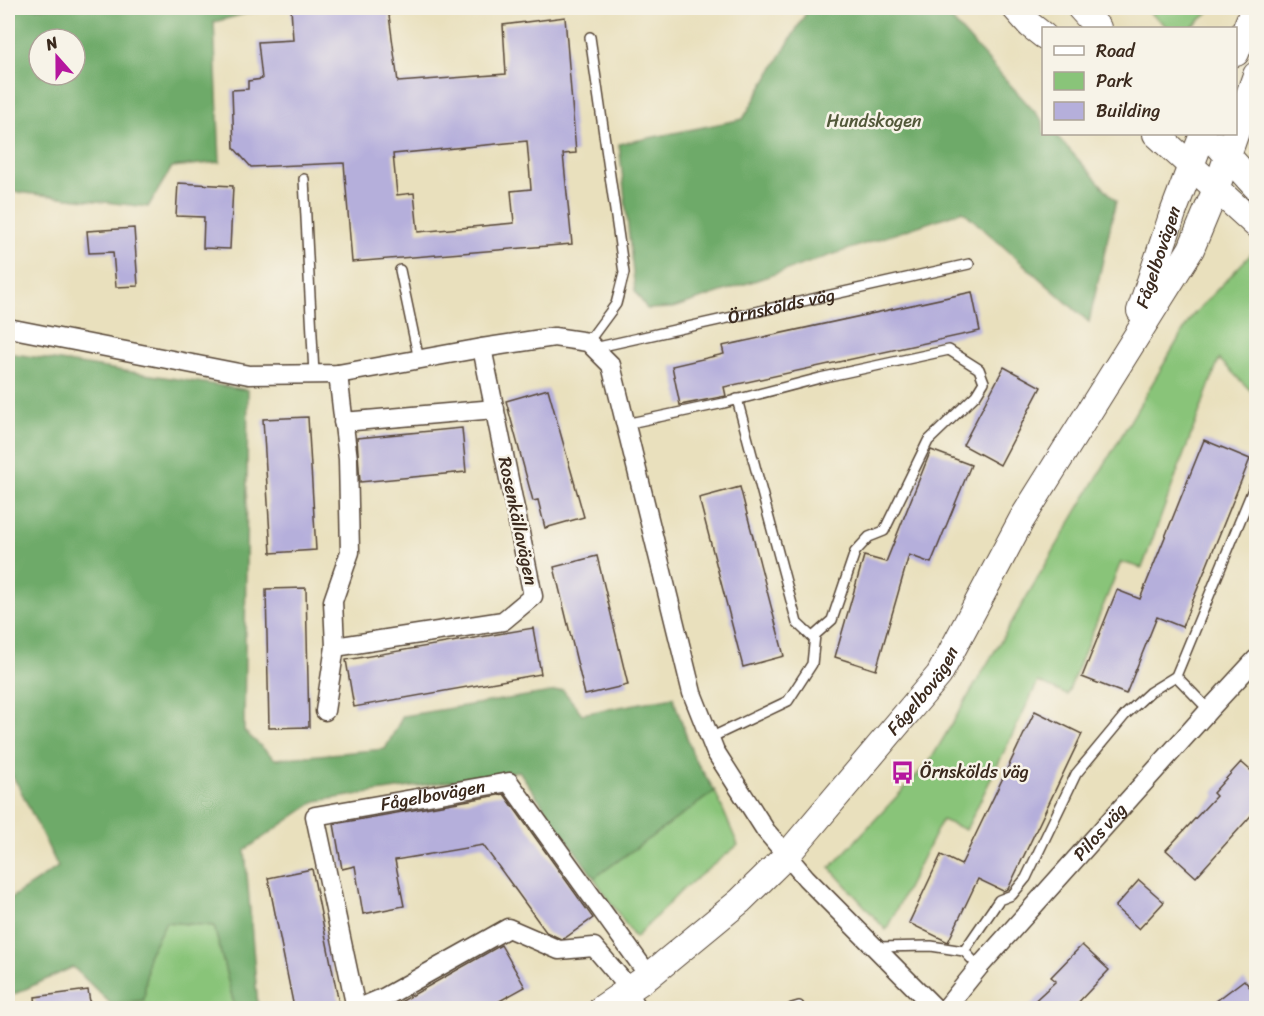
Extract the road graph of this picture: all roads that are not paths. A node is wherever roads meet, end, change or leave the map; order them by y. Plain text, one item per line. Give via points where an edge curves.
1 (1015, 8) edge
2 (1080, 8) edge
3 (1254, 8) edge
4 (1097, 27) edge
5 (1042, 34) edge
6 (590, 37) dead end
7 (1237, 50) edge
8 (1257, 75) edge
9 (1237, 129) edge
10 (1157, 135) edge
11 (1205, 135) edge
12 (1206, 135) edge
13 (1235, 135) edge
14 (1227, 156) junction
15 (1191, 166) junction
16 (304, 179) dead end
17 (1257, 187) edge
18 (1216, 189) junction
19 (1257, 225) edge
20 (969, 264) dead end
21 (400, 270) dead end
22 (8, 328) edge
23 (591, 345) junction
24 (482, 348) junction
25 (1127, 349) junction
26 (419, 360) junction
27 (314, 374) junction
28 (338, 374) junction
29 (737, 399) junction
30 (495, 409) junction
31 (343, 422) junction
32 (625, 424) junction
33 (1257, 482) edge
34 (814, 639) junction
35 (335, 647) junction
36 (1257, 659) edge
37 (1176, 676) junction
38 (1209, 710) junction
39 (324, 711) dead end
40 (710, 738) junction
41 (787, 855) junction
42 (1032, 891) junction
43 (874, 947) junction
44 (964, 951) junction
45 (979, 967) junction
46 (641, 991) edge
47 (357, 1008) edge
48 (602, 1008) edge
49 (935, 1008) edge
50 (946, 1008) edge

1 - 5 street
2 - 4 street
3 - 7 street
6 - 23 lane via 624,273 616,304
8 - 9 street, Fågelbovägen
10 - 15 street
11 - 15 street, Fågelbovägen
12 - 14 street
13 - 14 street, Fågelbovägen
14 - 17 street
14 - 18 street, Fågelbovägen
15 - 18 street
15 - 25 street, Fågelbovägen
16 - 27 lane
18 - 19 street
18 - 25 street, Fågelbovägen via 1191,249
20 - 23 lane, Örnskölds väg
21 - 26 lane
22 - 27 street via 249,375
23 - 24 street via 554,337
23 - 32 street via 611,365
24 - 26 street
24 - 30 street, Rosenkällavägen
25 - 41 street, Fågelbovägen via 1022,519 939,675
26 - 28 street
27 - 28 street
28 - 31 street
29 - 32 lane
29 - 34 lane via 797,623
29 - 34 lane via 949,350 979,369 984,382 928,441 884,531 868,537 855,552 832,620
30 - 31 street
30 - 35 street, Rosenkällavägen via 533,596 503,621
31 - 35 street via 348,459 350,552 333,601
32 - 40 street via 692,693
33 - 37 lane
34 - 40 lane via 812,664 788,700
35 - 39 street
36 - 38 street, Pilos väg
37 - 38 lane
37 - 42 lane via 1150,692 1125,715 1076,774 1026,878
38 - 42 street, Pilos väg
40 - 41 street via 766,831
41 - 43 street
41 - 46 street, Fågelbovägen
42 - 44 lane via 999,900
42 - 45 street, Pilos väg
43 - 44 lane via 931,946
43 - 49 street
44 - 45 lane
45 - 50 street, Pilos väg
46 - 47 street via 594,947 559,950 508,928 385,997
46 - 47 street, Fågelbovägen via 509,782 315,816
46 - 48 street, Fågelbovägen

